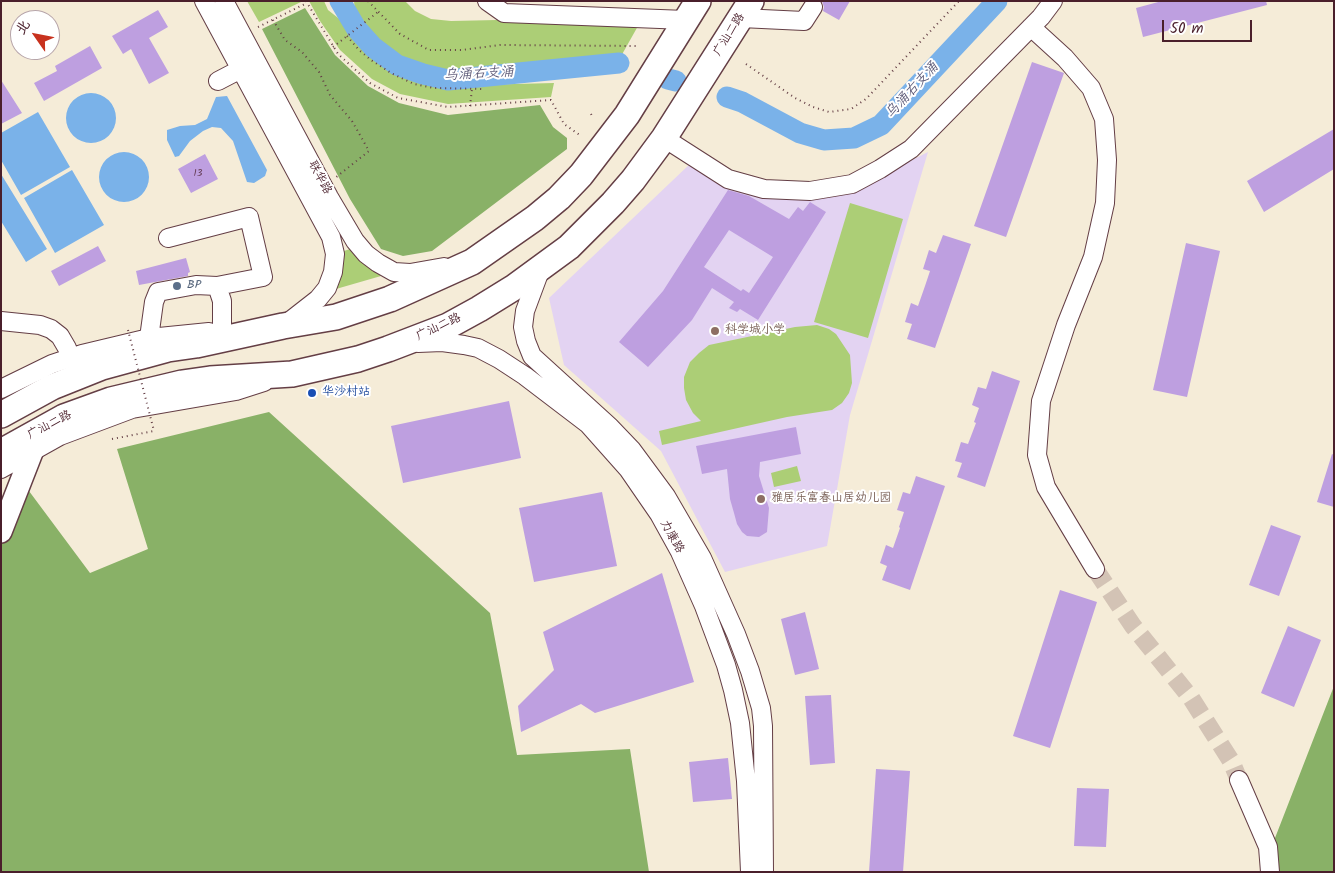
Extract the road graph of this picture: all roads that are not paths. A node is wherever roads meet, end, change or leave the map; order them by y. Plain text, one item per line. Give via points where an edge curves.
1 (204, 1) edge
2 (224, 1) edge
3 (487, 1) edge
4 (1053, 1) edge
5 (813, 6) dead end
6 (746, 10) edge
7 (686, 20) edge
8 (1031, 27) junction
9 (241, 69) junction
10 (218, 81) dead end
11 (669, 131) junction
12 (168, 238) dead end
13 (472, 262) junction
14 (541, 268) junction
15 (217, 286) junction
16 (1, 321) edge
17 (282, 326) junction
18 (222, 331) junction
19 (149, 338) junction
20 (405, 343) junction
21 (67, 348) dead end
22 (1, 374) edge
23 (292, 374) junction
24 (23, 378) junction
25 (1, 389) edge
26 (1, 415) edge
27 (33, 450) junction
28 (1, 452) edge
29 (1, 469) edge
30 (1, 532) edge
31 (1095, 569) tunnel mouth
32 (1239, 780) tunnel mouth
33 (750, 872) edge
34 (764, 872) edge
35 (1270, 872) edge

1 - 9 street, 联华路
2 - 13 street, 联华路 via 329,196 366,254 394,272 410,273
3 - 7 street via 504,12
4 - 8 street
5 - 6 street via 804,21
6 - 11 highway, 广汕二路
7 - 13 highway via 627,114 581,175 528,223
8 - 11 street via 911,149 852,184 810,191 764,189 728,179
8 - 31 street via 1065,58 1091,88 1104,119 1107,160 1105,203 1093,257 1041,402 1037,455 1046,487
9 - 10 street
9 - 17 street, 联华路 via 331,237 335,254 327,288 318,299
11 - 14 highway, 广汕二路 via 613,203 568,247
12 - 15 street via 249,217 263,277
13 - 17 highway via 364,309
14 - 20 highway, 广汕二路 via 479,309 448,326
14 - 34 street, 力康路 via 525,311 523,327 532,356 610,427 632,450 666,496 702,558 750,671 763,726
15 - 18 street via 222,300
15 - 19 street via 196,285 158,292
16 - 21 street via 51,329
17 - 18 street
17 - 26 highway via 127,360 77,376
18 - 19 street
19 - 24 street via 82,354
20 - 23 highway, 广汕二路 via 358,359
20 - 33 street, 力康路 via 464,345 500,359 588,424 646,494 688,568 734,690 746,781
22 - 24 street
23 - 27 street via 236,391 132,409 88,424
23 - 28 highway, 广汕二路 via 210,379 132,394 64,417
24 - 25 street
27 - 29 street
27 - 30 main road
32 - 35 street via 1268,847

